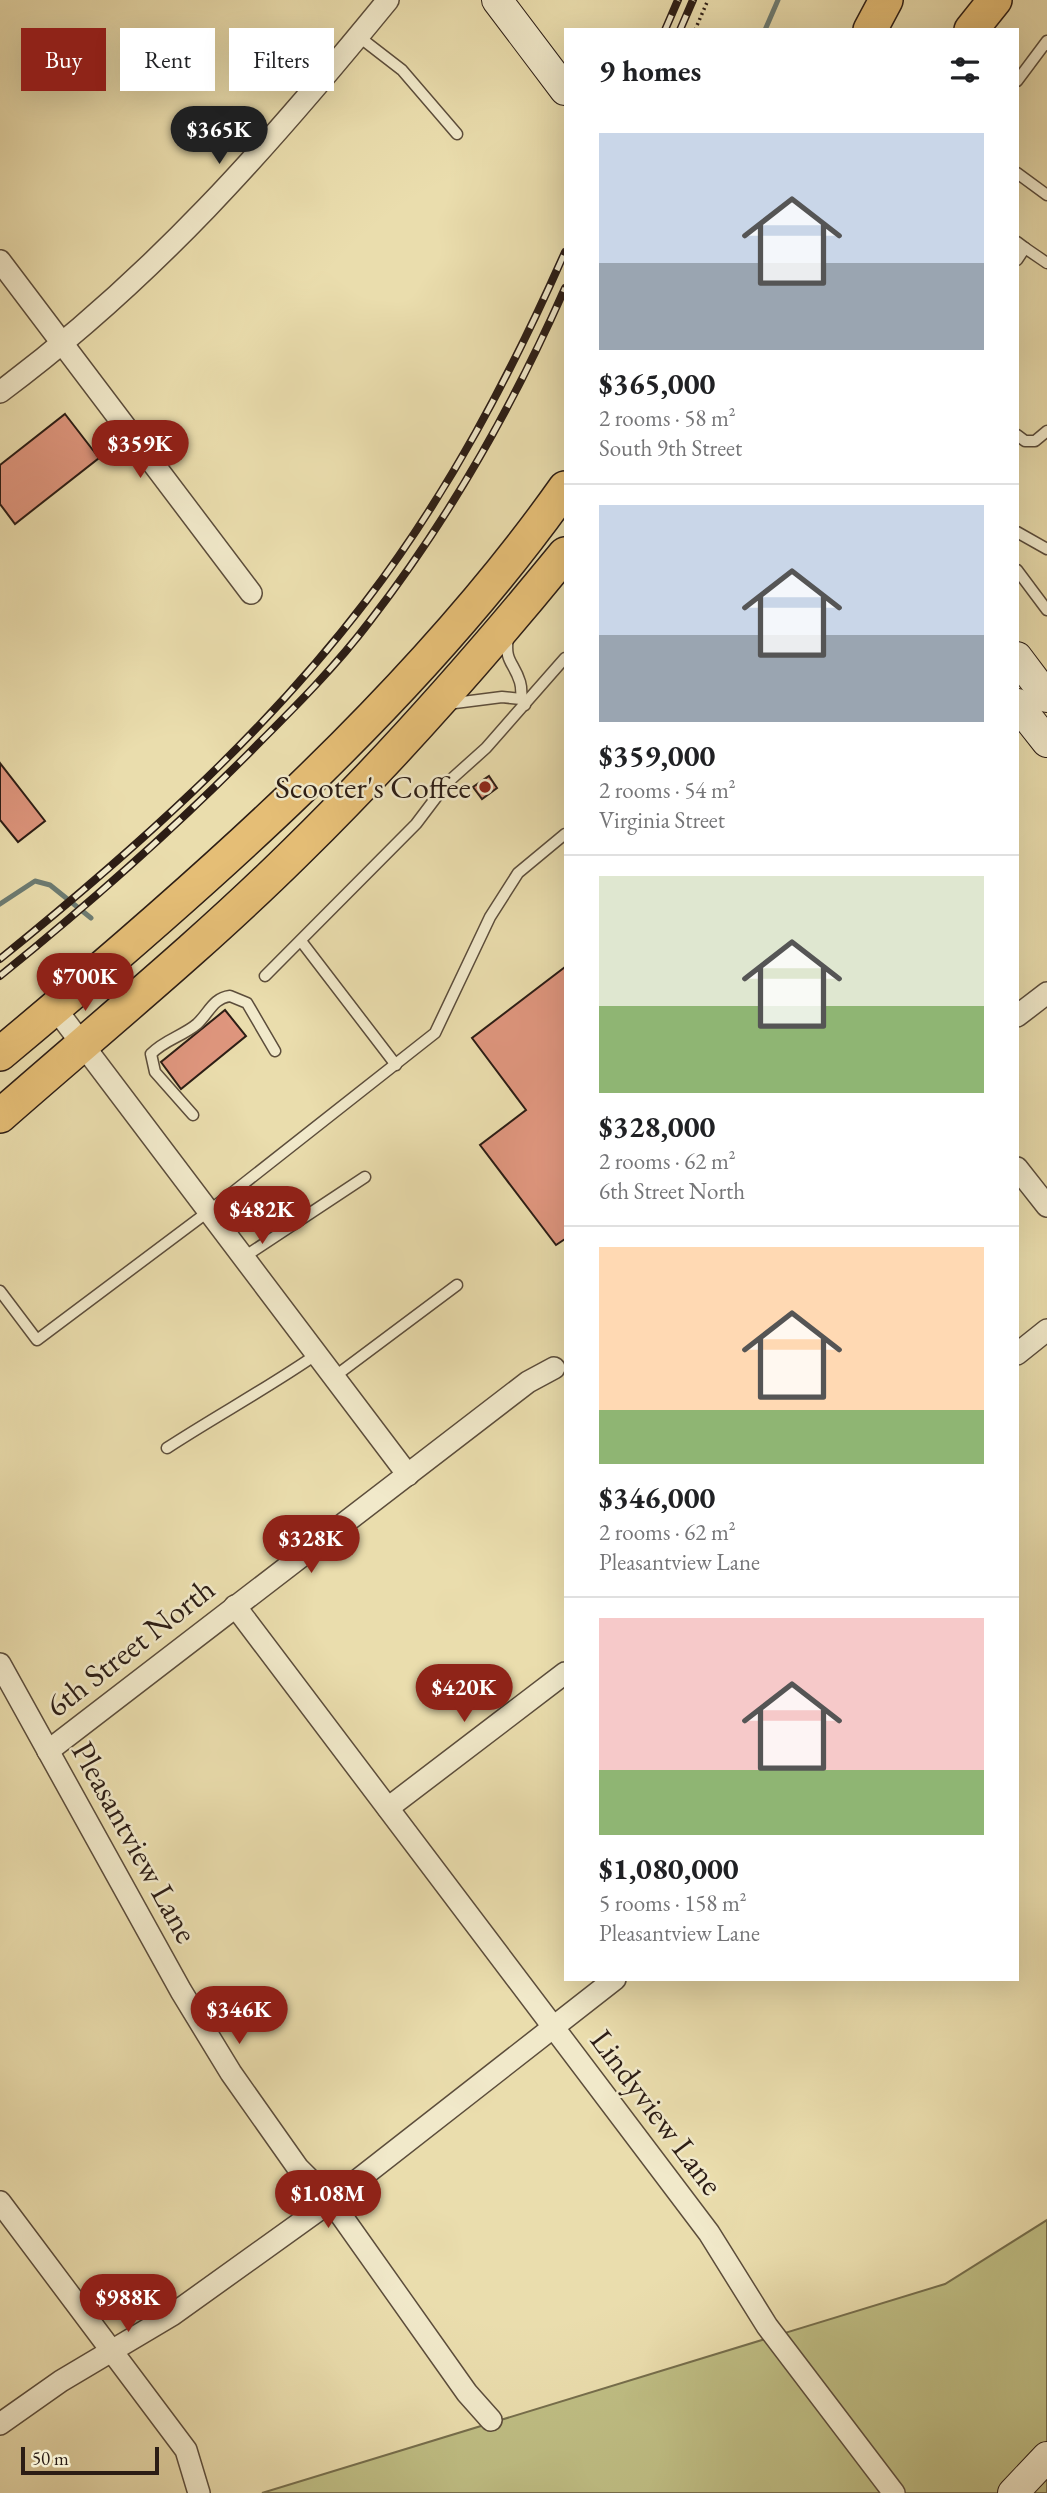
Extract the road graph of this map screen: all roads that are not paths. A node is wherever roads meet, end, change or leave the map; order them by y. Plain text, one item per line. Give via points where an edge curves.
1 (388, 0) edge
2 (497, 0) edge
3 (886, 0) edge
4 (995, 0) edge
5 (871, 28) edge
6 (973, 28) edge
7 (358, 36) junction
8 (1047, 41) edge
9 (1019, 78) edge
10 (564, 89) edge
11 (457, 134) dead end
12 (1019, 174) edge
13 (1047, 195) edge
14 (1021, 245) edge
15 (0, 261) edge
16 (1047, 263) edge
17 (62, 342) junction
18 (0, 392) edge
19 (1047, 430) edge
20 (1019, 436) edge
21 (564, 489) edge
22 (1019, 533) edge
23 (1047, 549) edge
24 (564, 555) edge
25 (1019, 573) edge
26 (251, 593) dead end
27 (1047, 610) edge
28 (510, 621) junction
29 (564, 659) edge
30 (1019, 660) edge
31 (1047, 697) edge
32 (523, 702) junction
33 (437, 706) junction
34 (1019, 707) edge
35 (1047, 743) edge
36 (564, 835) edge
37 (301, 941) junction
38 (265, 976) dead end
39 (1047, 993) edge
40 (55, 1008) junction
41 (1019, 1014) edge
42 (82, 1044) junction
43 (275, 1051) dead end
44 (0, 1054) edge
45 (396, 1065) junction
46 (193, 1115) dead end
47 (0, 1116) edge
48 (1019, 1171) edge
49 (365, 1177) dead end
50 (1047, 1206) edge
51 (209, 1211) junction
52 (244, 1257) junction
53 (457, 1285) dead end
54 (0, 1291) edge
55 (1047, 1330) edge
56 (1019, 1352) edge
57 (317, 1354) junction
58 (554, 1368) dead end
59 (334, 1377) junction
60 (167, 1448) dead end
61 (408, 1475) junction
62 (234, 1606) junction
63 (0, 1664) edge
64 (564, 1674) edge
65 (48, 1751) junction
66 (388, 1808) junction
67 (612, 1981) edge
68 (553, 2027) junction
69 (331, 2201) junction
70 (0, 2202) edge
71 (113, 2350) junction
72 (491, 2420) dead end
73 (0, 2424) edge
74 (1047, 2457) edge
75 (198, 2493) edge
76 (894, 2493) edge
77 (1013, 2493) edge

1 - 7 street
2 - 10 street
3 - 5 main road
4 - 6 main road
7 - 11 lane via 402,70
7 - 17 street via 211,207
8 - 9 lane
12 - 13 lane
14 - 16 lane
15 - 17 street
17 - 18 street
17 - 26 street
19 - 20 lane via 1035,441
21 - 40 main road via 501,571 350,738 163,914
22 - 23 lane
24 - 28 main road
25 - 27 lane
28 - 32 lane via 506,650
28 - 33 main road
29 - 32 lane
30 - 31 street
32 - 33 lane via 502,697
32 - 37 lane via 486,748 447,783 416,824
33 - 42 main road via 223,922
34 - 35 street
36 - 45 lane via 518,873 490,917 435,1033
37 - 38 lane
37 - 45 lane
39 - 41 street
40 - 42 street
40 - 44 main road
42 - 47 main road
42 - 51 street
43 - 46 lane via 247,1003 230,996 214,1003 196,1025 151,1054 155,1072
45 - 51 lane
48 - 50 street
49 - 52 lane
51 - 52 street
51 - 54 lane via 37,1340
52 - 57 street
53 - 59 lane
55 - 56 street
57 - 59 street
57 - 60 lane
58 - 61 street, 6th Street North via 528,1382
59 - 61 street
61 - 62 street, 6th Street North
62 - 65 street, 6th Street North
62 - 66 street, Lindyview Lane
63 - 65 street, Pleasantview Lane
64 - 66 street
65 - 69 street, Pleasantview Lane via 231,2073 298,2168
66 - 68 street, Lindyview Lane
67 - 68 street
68 - 69 street
68 - 76 street, Lindyview Lane via 709,2233 767,2326
69 - 71 street via 172,2315
69 - 72 street, Pleasantview Lane
70 - 71 street
71 - 73 street
71 - 75 street via 186,2450
74 - 77 street

